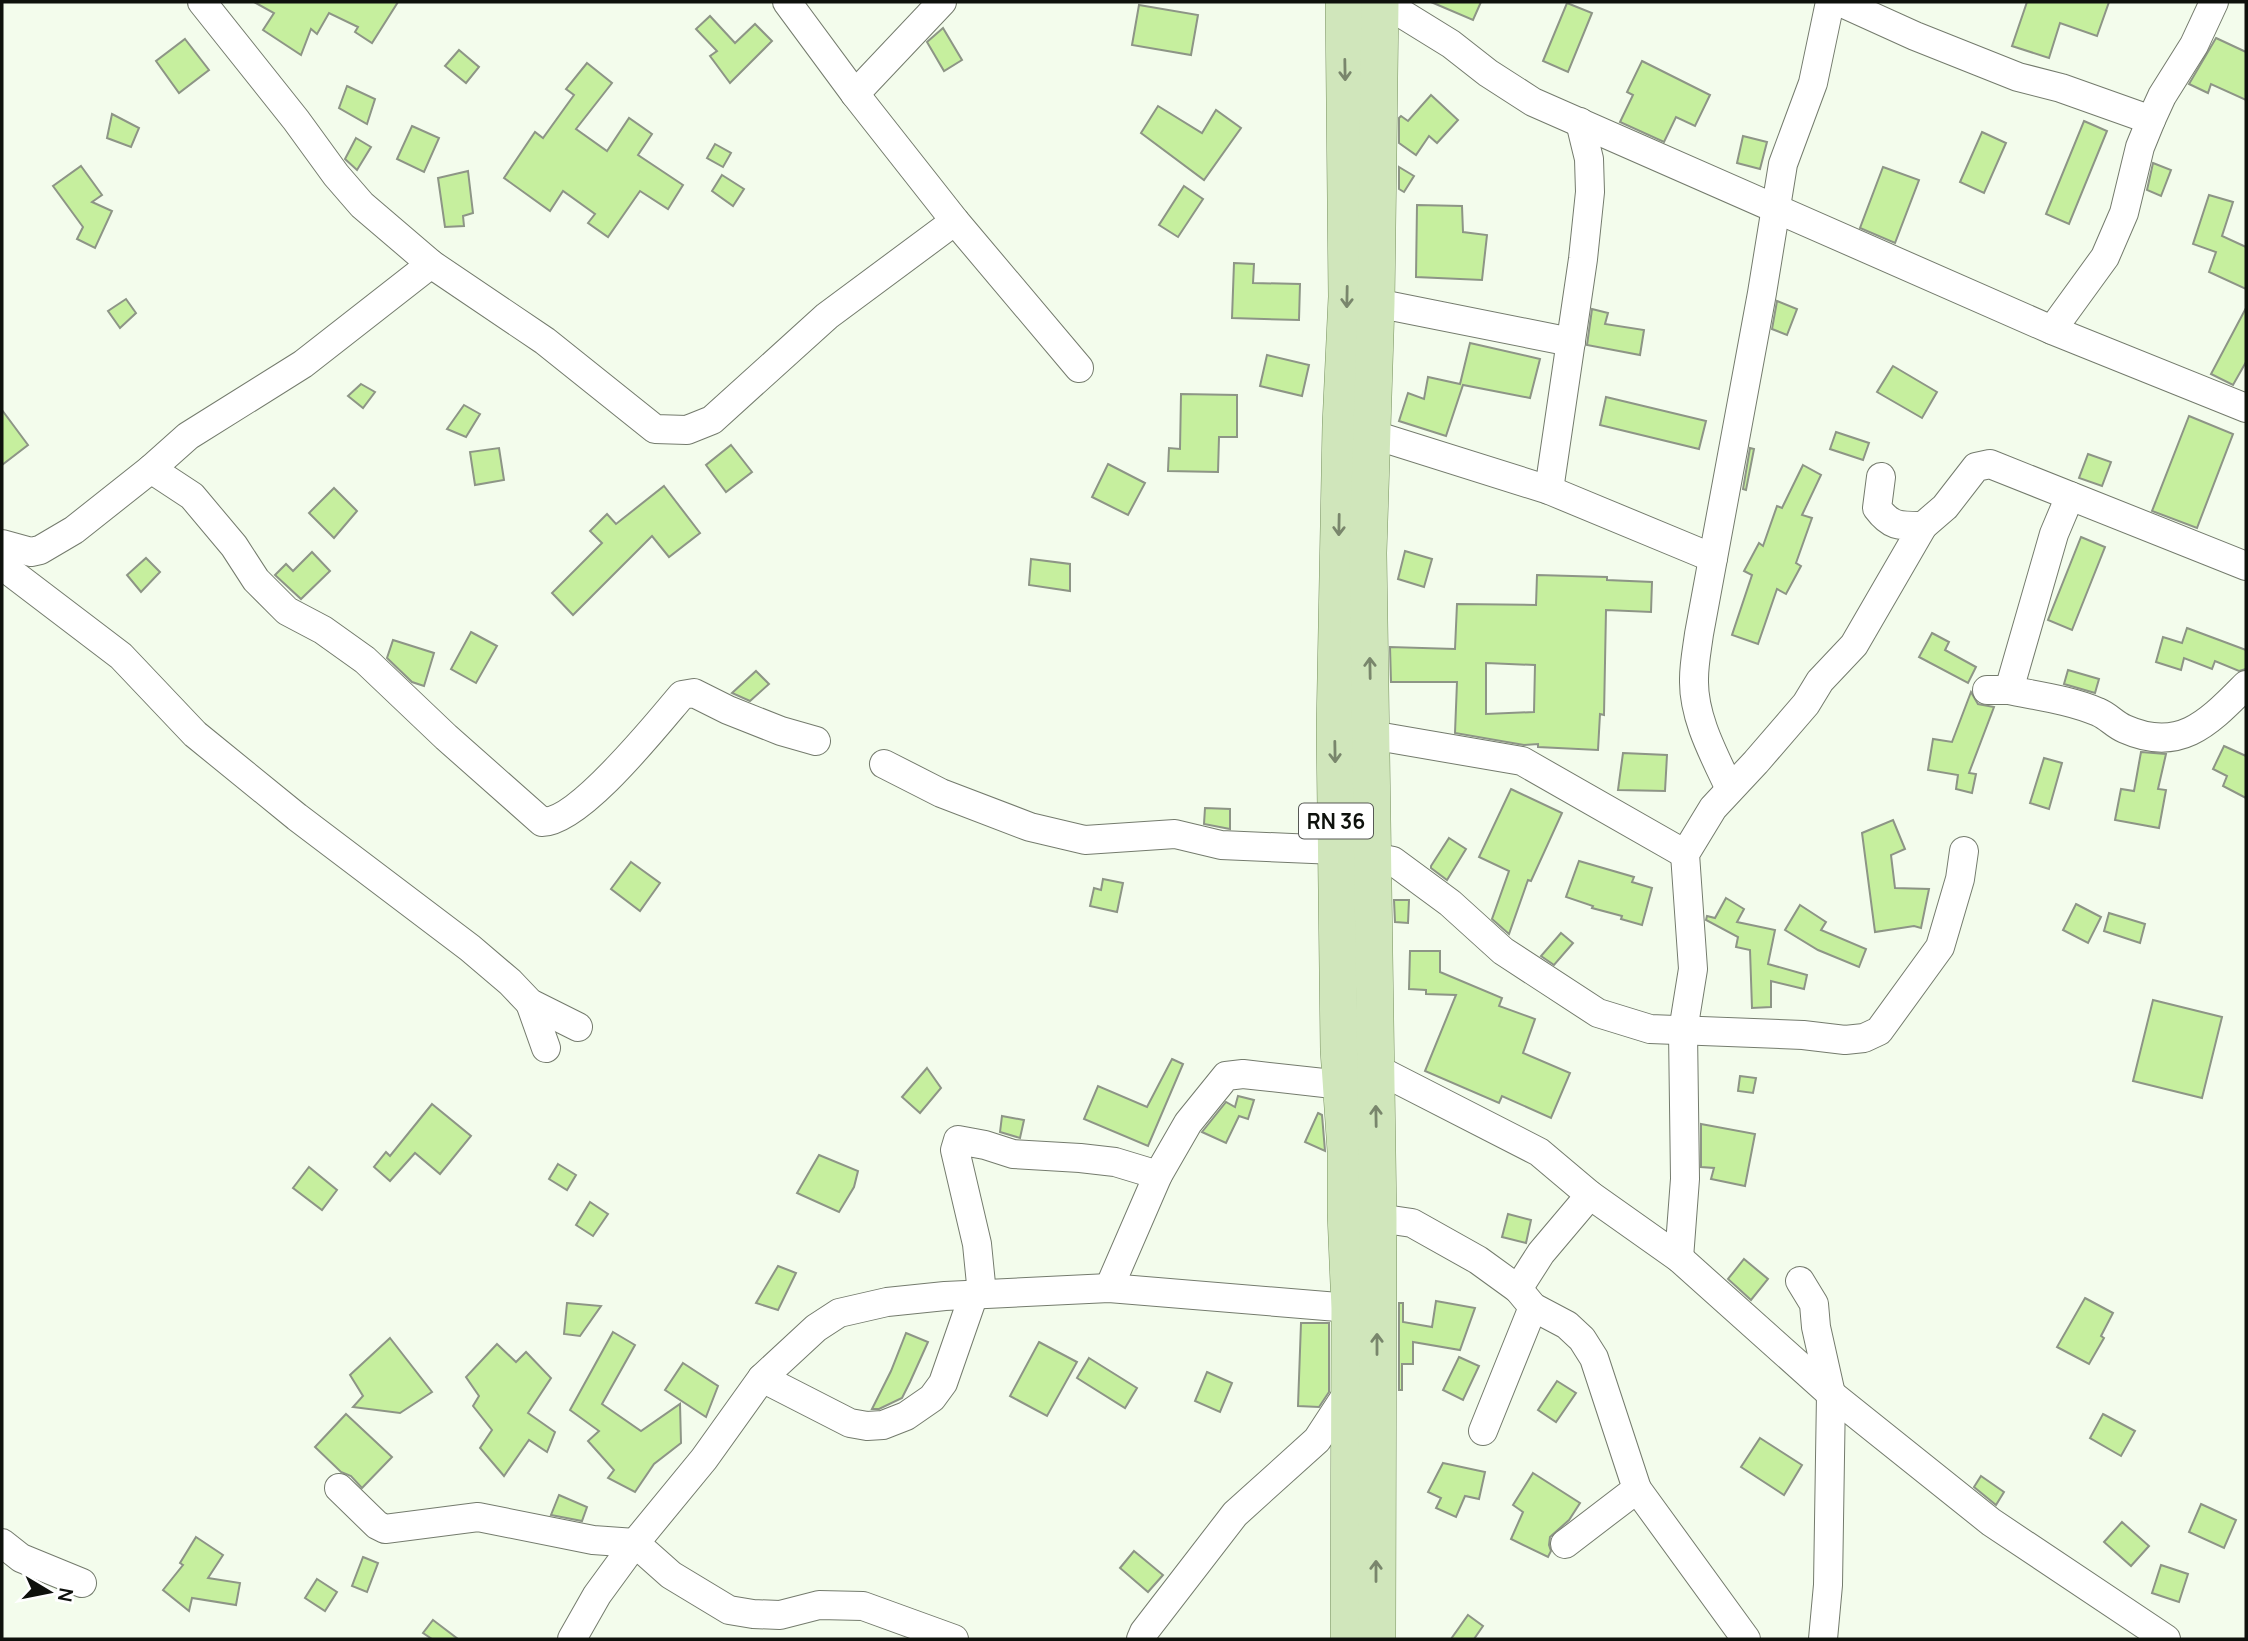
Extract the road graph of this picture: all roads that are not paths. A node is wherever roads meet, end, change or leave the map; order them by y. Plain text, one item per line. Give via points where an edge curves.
1 (202, 2) edge
2 (787, 2) edge
3 (942, 2) edge
4 (1344, 2) edge
5 (1381, 2) edge
6 (1829, 2) edge
7 (1840, 2) edge
8 (2214, 2) edge
9 (855, 94) junction
10 (2151, 120) junction
11 (1580, 122) junction
12 (1776, 207) junction
13 (956, 220) junction
14 (430, 264) junction
15 (1376, 303) junction
16 (2052, 330) junction
17 (1571, 342) junction
18 (1079, 368) dead end
19 (2246, 408) edge
20 (1371, 434) junction
21 (151, 469) junction
22 (1881, 477) dead end
23 (1549, 490) junction
24 (2070, 496) junction
25 (1923, 526) junction
26 (2, 544) edge
27 (1713, 558) junction
28 (2, 561) edge
29 (2246, 566) edge
30 (2246, 685) edge
31 (1371, 735) junction
32 (816, 741) dead end
33 (884, 764) dead end
34 (1730, 789) junction
35 (1336, 850) junction
36 (1964, 850) dead end
37 (1685, 854) junction
38 (1373, 857) junction
39 (530, 1003) junction
40 (578, 1027) dead end
41 (1683, 1031) junction
42 (546, 1048) dead end
43 (1375, 1068) junction
44 (1342, 1085) junction
45 (1158, 1175) junction
46 (1590, 1195) junction
47 (1378, 1218) junction
48 (1679, 1258) junction
49 (1800, 1281) dead end
50 (1109, 1288) junction
51 (978, 1294) junction
52 (1525, 1298) junction
53 (1350, 1308) junction
54 (762, 1378) junction
55 (1351, 1388) junction
56 (1831, 1394) junction
57 (1483, 1431) dead end
58 (339, 1488) dead end
59 (1637, 1489) junction
60 (2, 1542) edge
61 (635, 1543) junction
62 (1565, 1544) dead end
63 (82, 1583) dead end
64 (572, 1639) edge
65 (954, 1639) edge
66 (1141, 1639) edge
67 (1349, 1639) edge
68 (1377, 1639) edge
69 (1746, 1639) edge
70 (1823, 1639) edge
71 (2166, 1639) edge

1 - 14 street via 344,185
2 - 9 street
3 - 9 street
4 -> 35 main road, RN 36 via 1347,297
5 - 11 street via 1533,102
5 - 15 main road, RN 36
6 - 12 street via 1813,83 1783,164
7 - 10 street via 2018,77
8 - 10 street
9 - 13 street
10 - 16 street via 2124,213 2105,257
11 - 12 street
11 - 17 street via 1589,159 1590,192
12 - 16 street
12 - 27 street
13 - 14 street via 827,316 712,420 687,430 655,429 545,341
13 - 18 street
14 - 21 street via 303,365 188,436
15 - 17 street
15 - 20 main road, RN 36
16 - 19 street
17 - 23 street
20 - 23 street
31 -> 20 main road, RN 36
21 - 26 street via 74,530 40,550
21 - 32 street via 192,496 256,580 287,611 365,660 542,822 553,820 601,788 682,695 694,693 781,731
22 - 25 street via 1877,508 1886,521
23 - 27 street
24 - 25 street via 1990,464 1976,467 1945,507
24 - 29 street
24 - 30 street via 1998,690 2078,705 2150,737 2196,730
25 - 34 street via 1854,645
27 - 34 street via 1694,677 1695,700
28 - 39 street via 121,656 195,734 470,948
31 - 37 street via 1522,761
31 - 38 main road, RN 36
33 - 35 street via 953,798 1030,827 1085,840 1175,834 1221,845
34 - 37 street
35 - 44 main road, RN 36
36 - 41 street via 1940,947 1879,1031 1845,1040
37 - 41 street via 1693,969
38 - 41 street via 1394,861 1503,951 1598,1013 1650,1029
38 - 43 main road, RN 36
39 - 40 street
39 - 42 street
41 - 48 street via 1685,1179
43 - 46 street via 1539,1152
47 -> 43 main road, RN 36
44 - 45 street via 1226,1076 1188,1123
44 - 53 main road, RN 36
45 - 50 street
45 - 51 street via 1115,1162 1013,1154 958,1140 955,1150 977,1244
46 - 48 street
46 - 52 street via 1541,1253
47 - 52 street via 1412,1223 1478,1260
68 -> 47 main road, RN 36
48 - 56 street
49 - 56 street via 1814,1304
50 - 51 street
50 - 53 street
51 - 54 street via 887,1302 839,1313
51 - 54 street via 943,1383 932,1398 883,1425 850,1423
52 - 57 street
52 - 59 street via 1567,1325 1594,1358
53 - 55 main road, RN 36
54 - 61 street
55 - 66 street via 1317,1440 1235,1514
55 - 67 main road, RN 36
56 - 70 street
56 - 71 street via 1991,1522
58 - 61 street via 385,1529 478,1517 593,1540
59 - 62 street
59 - 69 street
60 - 63 street via 22,1558
61 - 64 street
61 - 65 street via 671,1575 729,1609 780,1615 819,1605 863,1606

